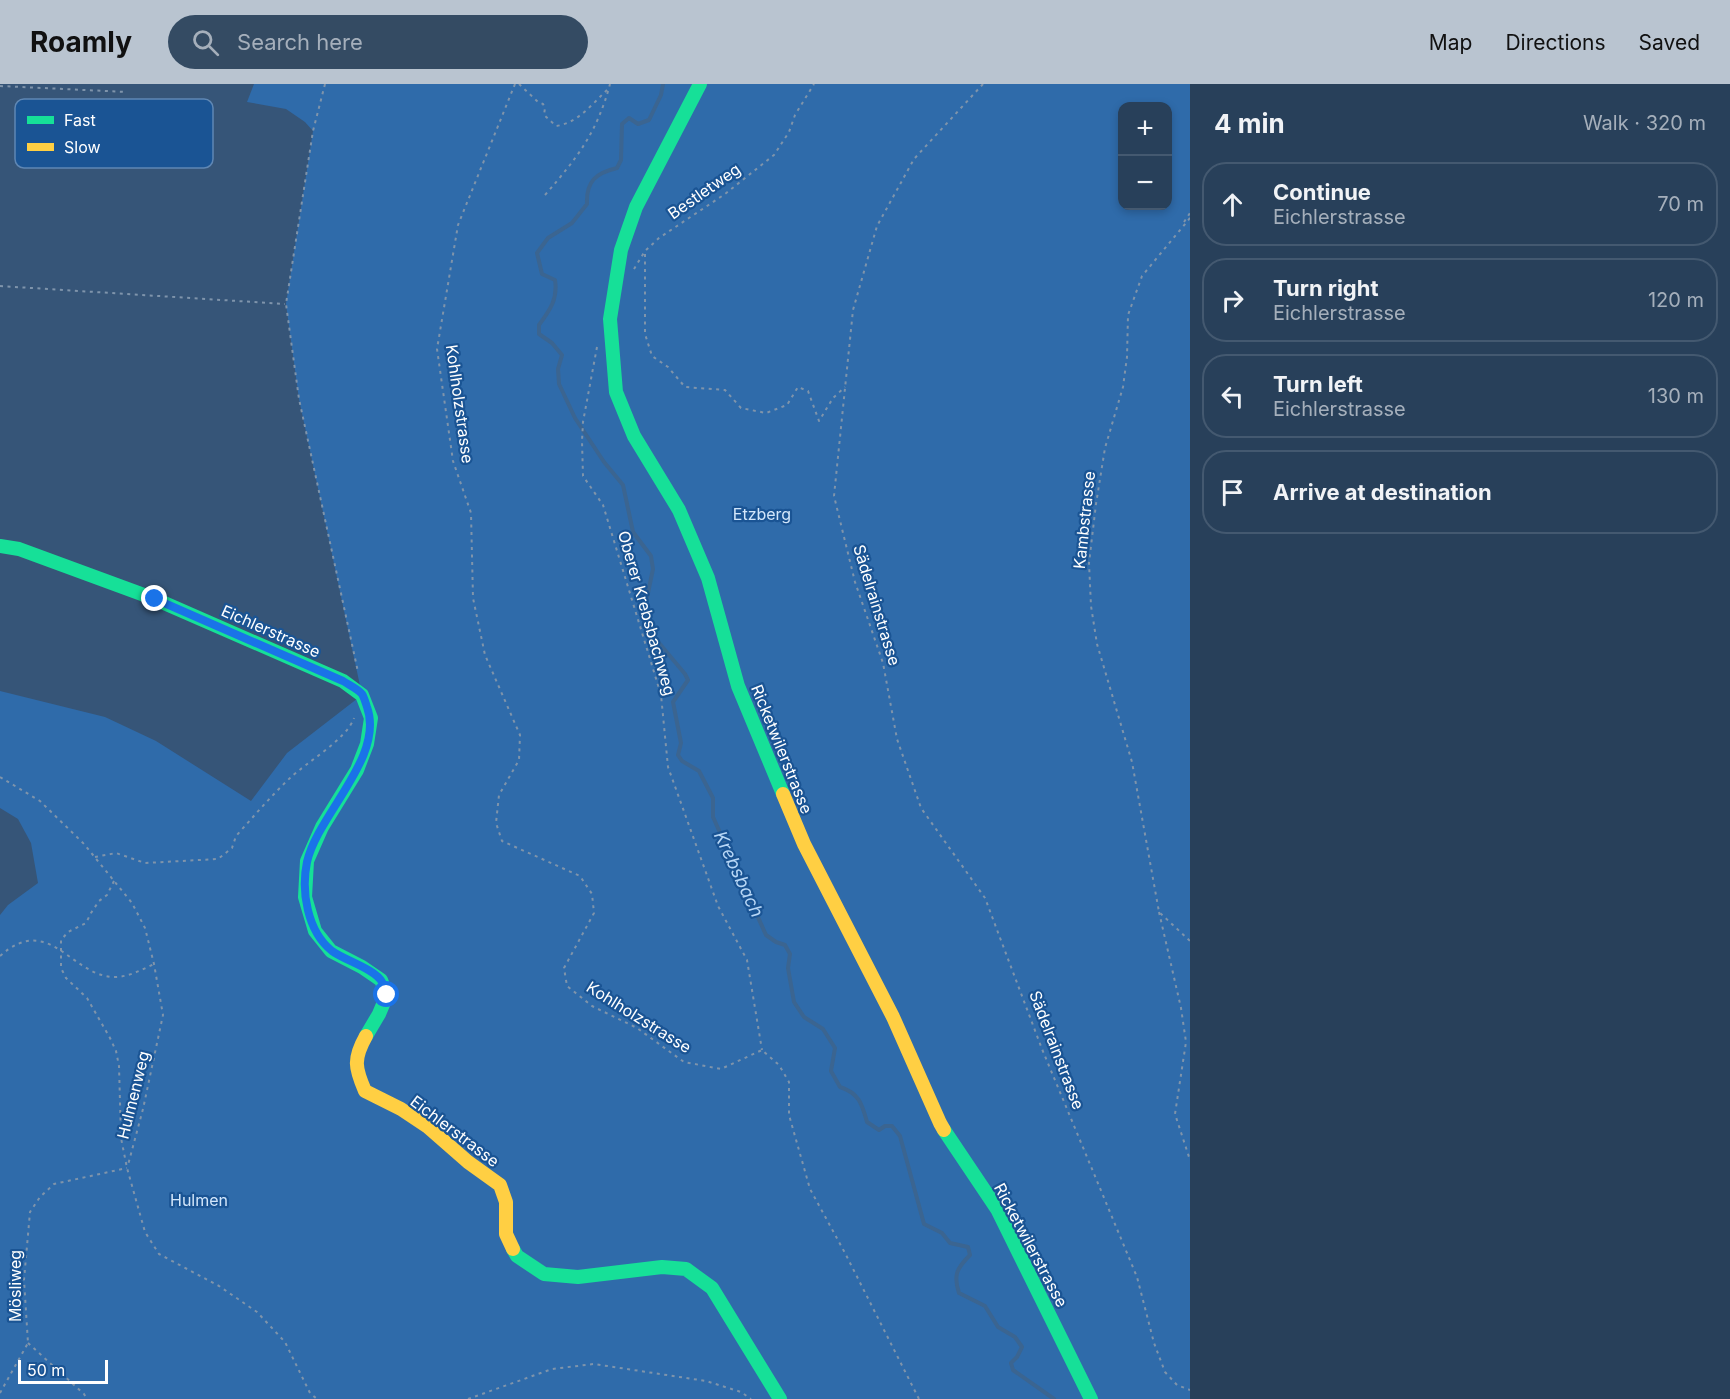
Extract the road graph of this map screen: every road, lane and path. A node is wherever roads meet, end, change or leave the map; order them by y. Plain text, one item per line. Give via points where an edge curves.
1 (325, 84) edge
2 (517, 84) edge
3 (610, 84) edge
4 (700, 84) edge
5 (814, 84) edge
6 (983, 84) edge
7 (0, 86) edge
8 (609, 89) junction
9 (127, 92) dead end
10 (545, 195) dead end
11 (1190, 213) edge
12 (1190, 218) edge
13 (1181, 227) junction
14 (645, 251) junction
15 (634, 269) dead end
16 (0, 286) edge
17 (286, 304) junction
18 (601, 339) dead end
19 (844, 387) junction
20 (0, 546) edge
21 (357, 672) dead end
22 (356, 715) dead end
23 (0, 777) edge
24 (95, 857) junction
25 (114, 881) junction
26 (1159, 912) junction
27 (1190, 941) edge
28 (61, 951) junction
29 (0, 956) edge
30 (154, 964) junction
31 (762, 1050) junction
32 (1190, 1160) edge
33 (127, 1168) junction
34 (28, 1343) junction
35 (1190, 1390) edge
36 (0, 1393) edge
37 (87, 1399) edge
38 (317, 1399) edge
39 (468, 1399) edge
40 (751, 1399) edge
41 (780, 1399) edge
42 (919, 1399) edge
43 (1091, 1399) edge

1 - 17 path via 313,131
2 - 8 path via 543,104 544,115 556,126 577,118
2 - 31 path, Kohlholzstrasse via 458,225 437,350 453,461 471,513 472,598 485,655 520,735 519,760 499,795 496,823 502,840 580,876 592,894 594,913 564,968 567,986 592,1006 638,1028 684,1062 721,1069
3 - 8 path
4 - 43 street, Ricketwilerstrasse via 636,207 621,250 610,319 616,392 634,436 679,510 708,578 738,686 804,844 893,1017 940,1123 997,1209
5 - 14 path, Bestletweg via 774,155
6 - 19 path, Sädelrainstrasse via 914,159 877,226 853,310
7 - 9 path
8 - 10 path via 590,137
11 - 13 path
12 - 13 path, Kambstrasse
13 - 26 path, Kambstrasse via 1142,276 1128,315 1123,387 1105,448 1089,563 1097,644 1132,762
14 - 15 path, Bestletweg
14 - 19 path via 645,334 652,356 685,387 725,390 741,408 766,413 787,405 798,387 808,391 819,421
16 - 17 path
17 - 21 path via 299,399
18 - 31 path, Oberer Krebsbachweg via 583,422 584,476 603,506 661,695 668,767 718,906 747,960
19 - 35 path, Sädelrainstrasse via 834,496 855,582 883,663 903,759 921,808 985,898 1042,1049 1137,1277 1165,1372
20 - 41 street, Eichlerstrasse via 19,549 155,599 343,681 362,694 371,718 368,744 322,827 308,861 305,897 315,931 332,951 381,980 387,995 358,1051 357,1072 365,1091 428,1127 500,1185 506,1202 506,1234 517,1256 544,1274 578,1277 662,1267 686,1269 712,1288
22 - 24 path via 352,725 331,746 291,777 236,836 232,848 218,859 145,863 116,854
23 - 24 path, Hulmenweg via 40,801
24 - 25 path, Hulmenweg
25 - 28 path via 86,923 61,940
25 - 30 path, Hulmenweg via 145,928
26 - 27 path
26 - 32 path, Kambstrasse via 1186,1042 1175,1114
28 - 29 path via 37,940 17,943
28 - 30 path via 112,977 131,975
28 - 33 path via 61,968 66,978 87,998 116,1051 121,1138
30 - 33 path, Hulmenweg via 163,1015
31 - 42 path via 779,1065 789,1082 789,1115 810,1189
33 - 34 path, Mösliweg via 54,1184 30,1212 24,1280
33 - 38 path via 145,1232 159,1254 257,1311 285,1342 310,1393
34 - 36 path, Mösliweg
34 - 37 path
39 - 40 path via 552,1369 594,1364 706,1381

